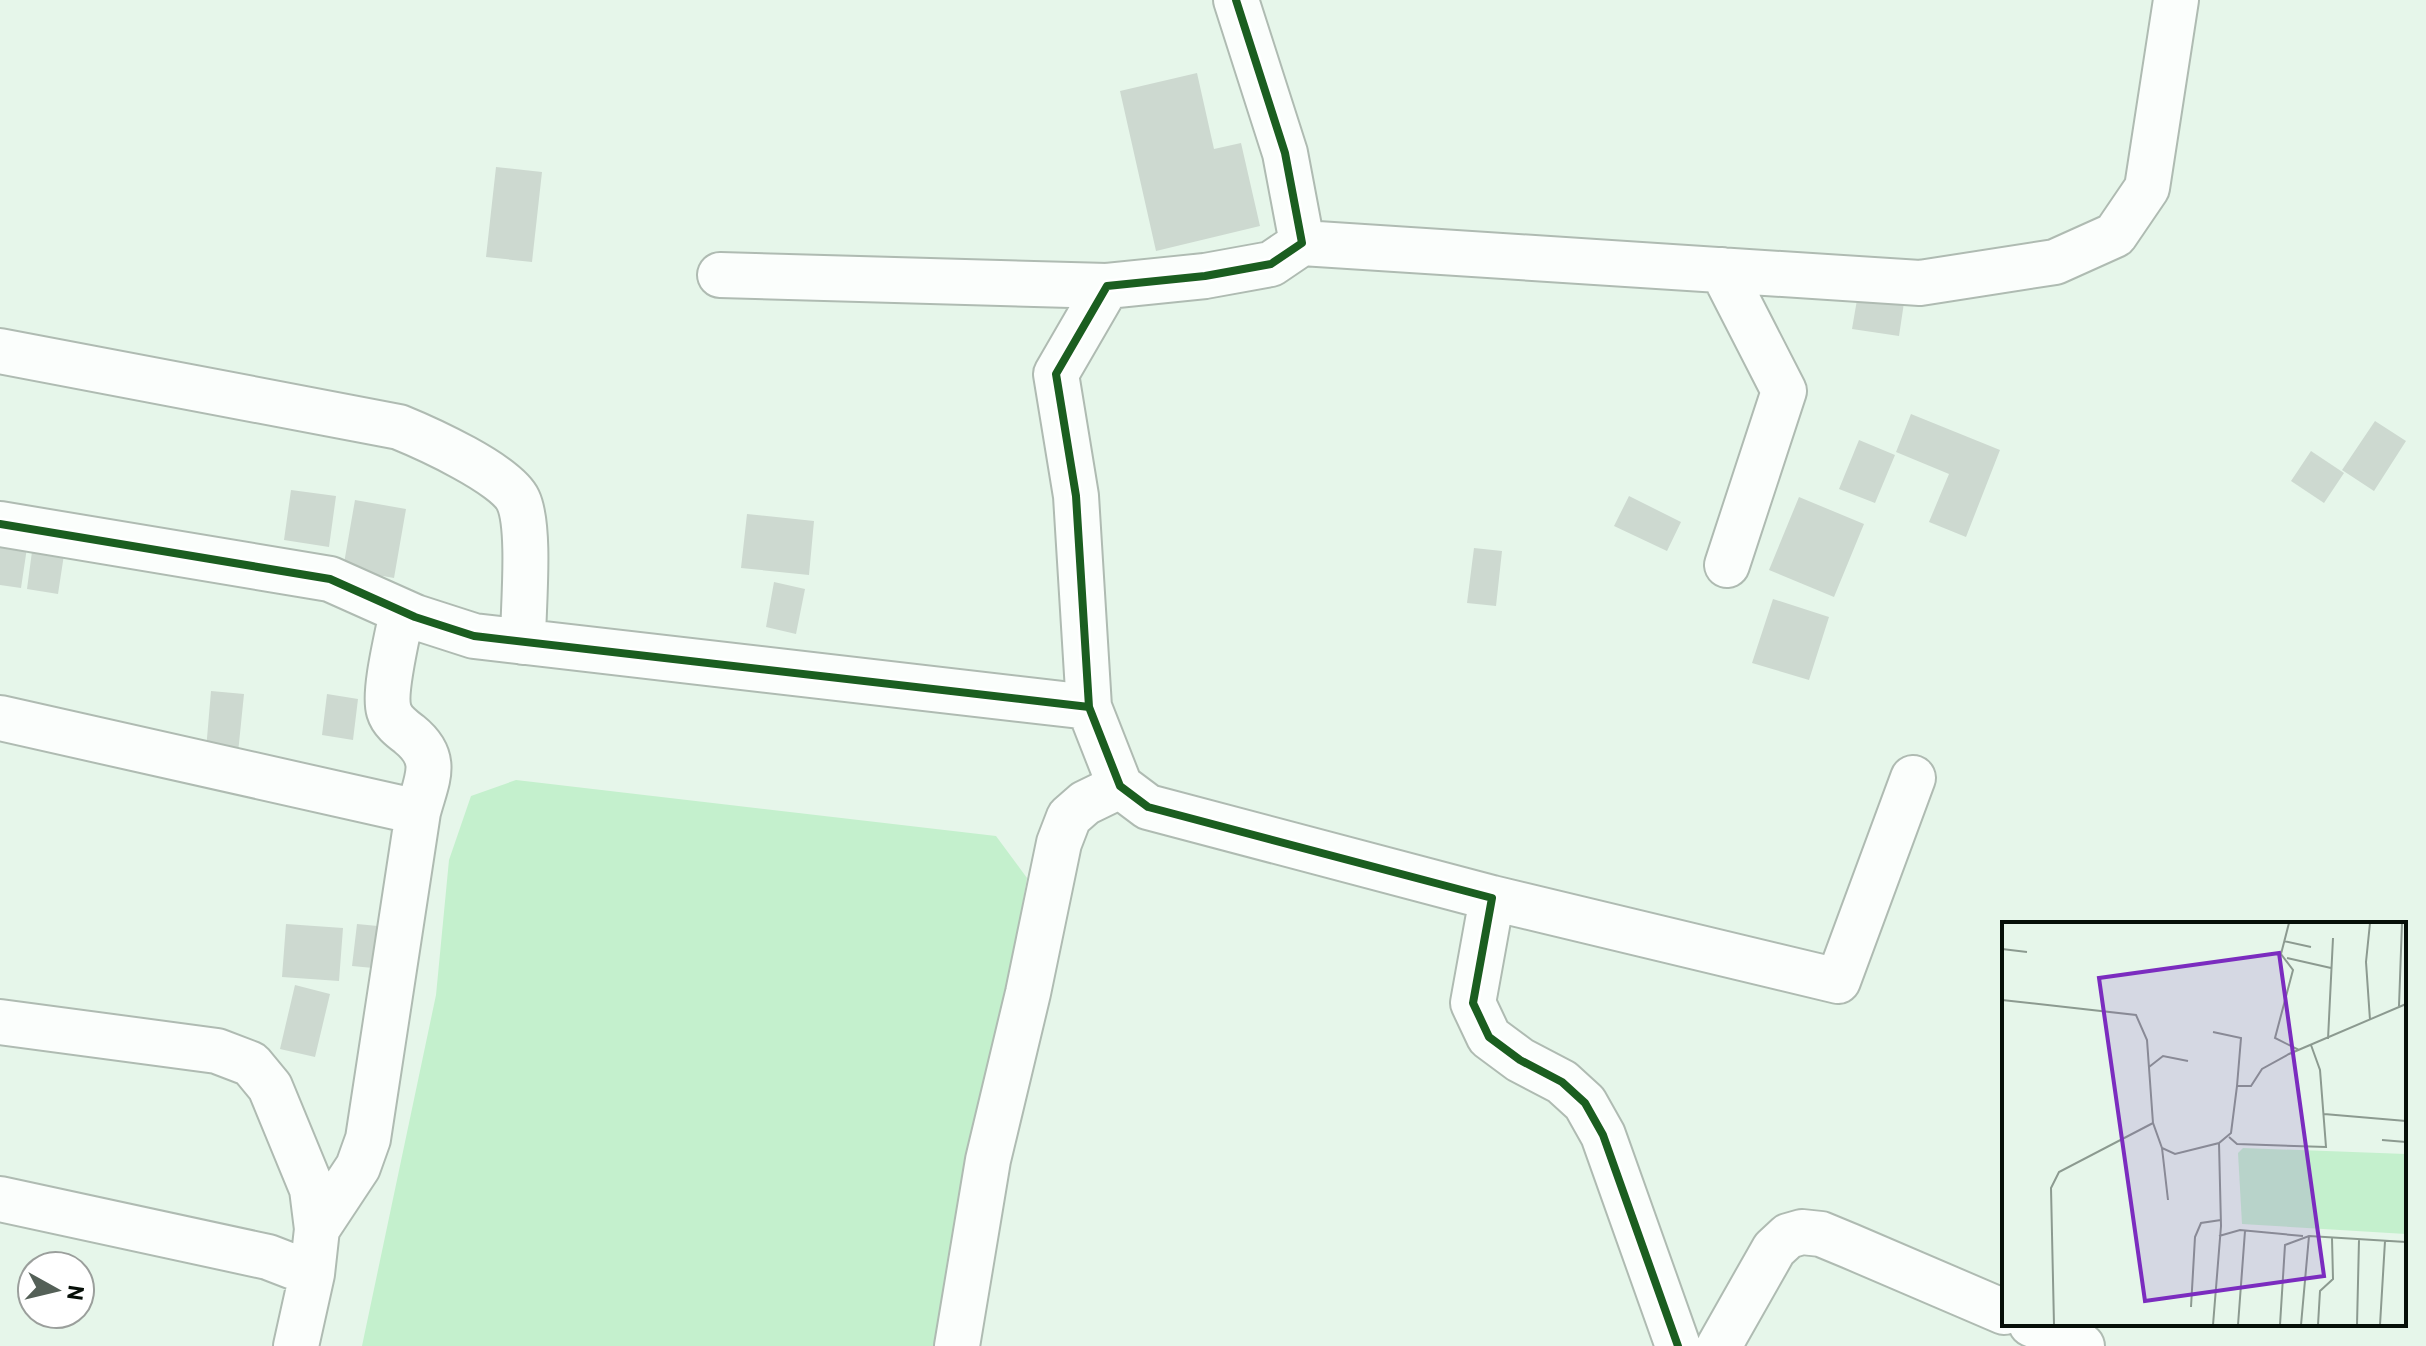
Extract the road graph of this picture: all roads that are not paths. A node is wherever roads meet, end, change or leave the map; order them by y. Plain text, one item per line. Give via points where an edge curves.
1 (1236, 0) edge
2 (2176, 0) edge
3 (1302, 243) junction
4 (1722, 270) junction
5 (720, 275) dead end
6 (1107, 286) junction
7 (0, 351) edge
8 (0, 524) edge
9 (1727, 565) dead end
10 (402, 612) junction
11 (523, 642) junction
12 (1089, 707) junction
13 (0, 718) edge
14 (1913, 778) dead end
15 (1120, 786) junction
16 (418, 812) junction
17 (1492, 898) junction
18 (0, 1022) edge
19 (0, 1199) edge
20 (317, 1229) junction
21 (312, 1274) junction
22 (2002, 1311) edge
23 (2036, 1326) edge
24 (296, 1346) edge
25 (957, 1346) edge
26 (1678, 1346) edge
27 (1719, 1346) edge
28 (2082, 1346) edge

1 - 3 street via 1285,153
2 - 4 street via 2147,188 2115,235 2055,262 1920,283
3 - 4 street
3 - 6 street via 1271,264
4 - 9 street via 1784,391
5 - 6 street
6 - 12 street via 1056,374 1076,496
7 - 11 street via 399,427 437,444 496,477 517,498 524,520
8 - 10 street via 330,579
10 - 11 street via 474,636
10 - 16 street via 388,710 429,756
11 - 12 street
12 - 15 street
13 - 16 street
14 - 17 street via 1838,981
15 - 17 street via 1148,807
15 - 25 street via 1069,817 1059,843 988,1160
16 - 20 street via 368,1139 358,1167
17 - 26 street via 1473,1003 1489,1037 1562,1082 1585,1103 1603,1135
18 - 20 street via 217,1051 251,1064 270,1087 312,1189
19 - 21 street via 268,1257
20 - 21 street
21 - 24 street
22 - 27 street via 1821,1234 1802,1232 1774,1249
23 - 28 street

